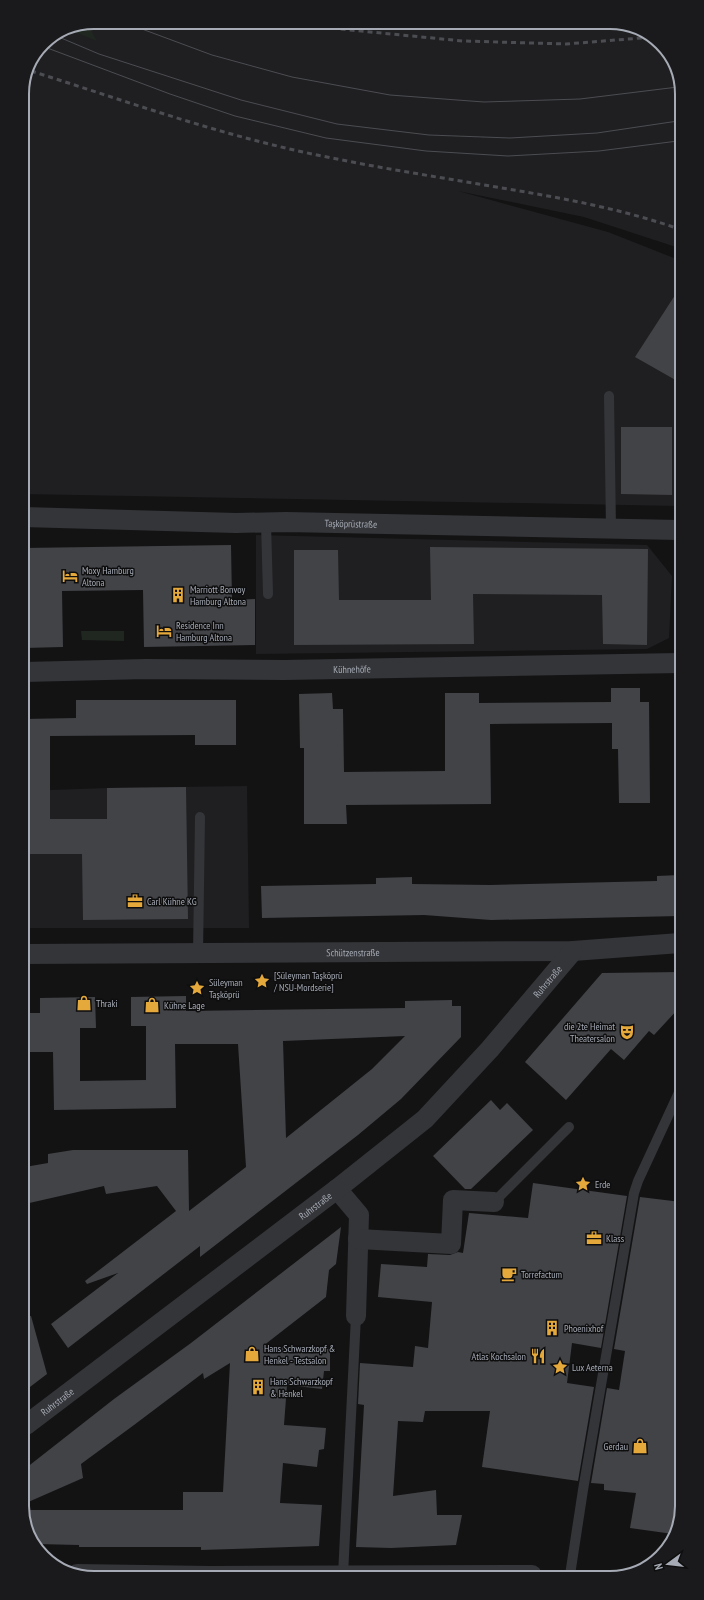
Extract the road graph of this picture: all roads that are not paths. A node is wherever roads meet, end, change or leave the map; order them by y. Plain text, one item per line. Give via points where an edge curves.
1 (609, 396) dead end
2 (29, 517) edge
3 (266, 523) junction
4 (611, 529) junction
5 (675, 530) edge
6 (268, 594) dead end
7 (675, 663) edge
8 (29, 672) edge
9 (200, 817) dead end
10 (675, 943) edge
11 (573, 951) junction
12 (29, 954) edge
13 (198, 954) junction
14 (675, 1101) edge
15 (569, 1127) dead end
16 (337, 1189) junction
17 (494, 1202) joint
18 (358, 1239) junction
19 (356, 1316) joint
20 (29, 1423) edge
21 (348, 1571) edge
22 (571, 1571) edge

1 - 4 lane
2 - 3 street, Taşköprüstraße
3 - 4 street, Taşköprüstraße
3 - 6 lane
4 - 5 street, Taşköprüstraße
7 - 8 street, Kühnehöfe
9 - 13 lane
10 - 11 street, Schützenstraße
11 - 13 street, Schützenstraße
11 - 16 street, Ruhrstraße via 490,1049 425,1119
12 - 13 street, Schützenstraße
14 - 22 lane via 634,1193
15 - 17 lane
16 - 18 street via 359,1215
16 - 20 street, Ruhrstraße
17 - 18 street via 453,1200 450,1244
18 - 19 street
19 - 21 lane

